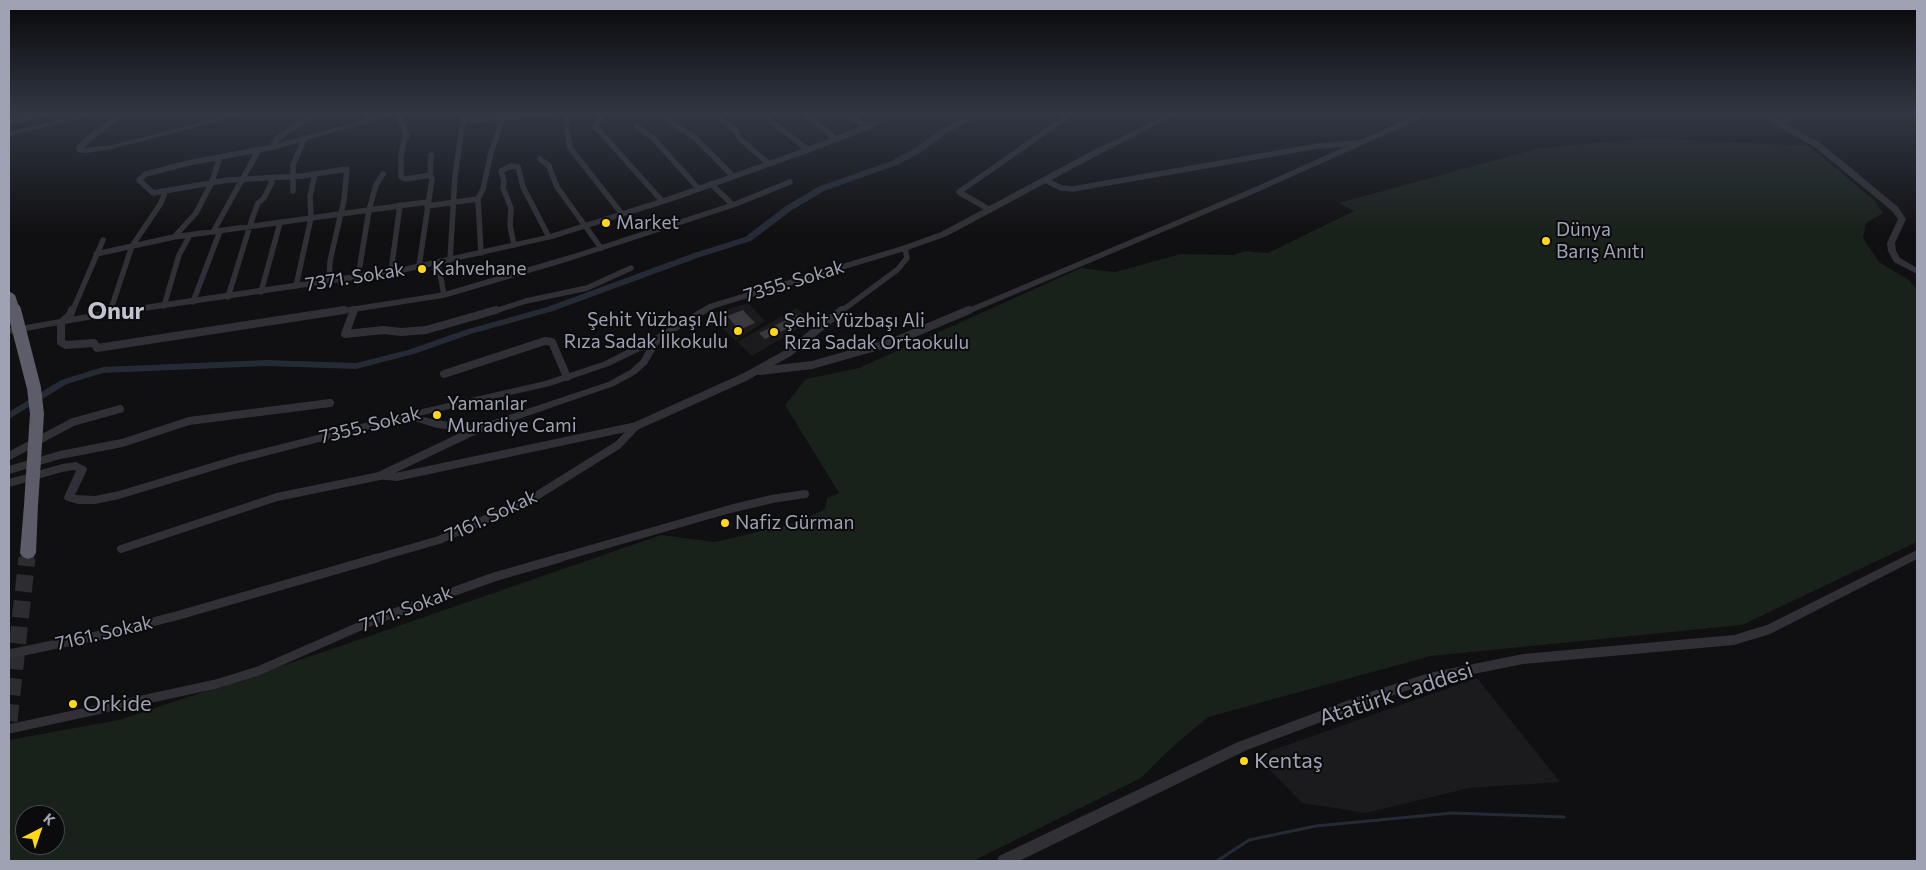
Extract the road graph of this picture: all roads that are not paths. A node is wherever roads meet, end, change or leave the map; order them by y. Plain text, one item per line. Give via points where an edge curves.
1 (233, 155) edge
2 (256, 155) edge
3 (298, 155) edge
4 (401, 155) edge
5 (431, 155) dead end
6 (457, 155) edge
7 (492, 155) edge
8 (575, 155) edge
9 (621, 155) edge
10 (668, 155) edge
11 (712, 155) edge
12 (759, 155) edge
13 (795, 155) edge
14 (1012, 155) edge
15 (1095, 155) edge
16 (1268, 155) edge
17 (1336, 155) edge
18 (1830, 155) edge
19 (220, 157) junction
20 (540, 159) dead end
21 (769, 164) junction
22 (488, 167) junction
23 (502, 169) junction
24 (315, 174) junction
25 (383, 174) dead end
26 (430, 175) junction
27 (733, 176) junction
28 (293, 177) junction
29 (272, 178) junction
30 (243, 179) junction
31 (1045, 180) junction
32 (212, 182) junction
33 (790, 182) dead end
34 (711, 184) junction
35 (699, 189) junction
36 (292, 191) dead end
37 (165, 192) junction
38 (478, 199) junction
39 (662, 201) junction
40 (455, 202) junction
41 (427, 204) junction
42 (400, 205) junction
43 (733, 205) junction
44 (369, 210) junction
45 (990, 210) junction
46 (340, 214) junction
47 (622, 214) junction
48 (311, 218) junction
49 (280, 223) junction
50 (584, 226) junction
51 (250, 228) junction
52 (220, 231) junction
53 (213, 232) junction
54 (190, 235) junction
55 (549, 237) junction
56 (174, 238) junction
57 (103, 240) dead end
58 (514, 245) junction
59 (132, 246) junction
60 (601, 248) junction
61 (905, 248) junction
62 (481, 253) junction
63 (96, 254) junction
64 (450, 260) junction
65 (438, 263) junction
66 (419, 266) junction
67 (631, 268) dead end
68 (391, 271) junction
69 (1917, 271) edge
70 (358, 277) junction
71 (329, 281) junction
72 (296, 286) junction
73 (261, 292) junction
74 (9, 294) edge
75 (444, 295) junction
76 (228, 297) junction
77 (193, 302) junction
78 (164, 306) junction
79 (354, 309) junction
80 (110, 313) junction
81 (61, 323) junction
82 (9, 331) edge
83 (658, 338) junction
84 (755, 371) junction
85 (444, 374) dead end
86 (567, 377) junction
87 (330, 404) dead end
88 (120, 409) dead end
89 (409, 415) junction
90 (636, 426) junction
91 (476, 429) junction
92 (9, 456) edge
93 (9, 470) edge
94 (380, 476) junction
95 (9, 483) edge
96 (805, 494) dead end
97 (121, 549) dead end
98 (28, 553) tunnel mouth
99 (1917, 554) edge
100 (9, 654) edge
101 (9, 729) edge
102 (1004, 861) edge

1 - 19 street
2 - 30 street
3 - 28 street
4 - 26 street via 401,177
5 - 26 street
6 - 40 street
7 - 22 street
8 - 47 street
9 - 39 street
10 - 35 street
11 - 27 street
12 - 21 street
13 - 21 street, 7371. Sokak
14 - 45 street via 959,192
15 - 31 street, 7355. Sokak
16 - 31 street via 1073,188 1061,188
17 - 84 street via 893,342 812,365
18 - 69 street via 1895,209 1902,219 1891,243 1892,252 1897,260
19 - 32 street
19 - 37 street via 140,178 150,192
20 - 50 street via 549,166 557,187
21 - 27 street, 7371. Sokak
22 - 23 street
22 - 38 street
23 - 55 street via 518,167 523,187
23 - 58 street via 503,188 511,208
24 - 28 street
24 - 46 street via 347,169
24 - 48 street via 310,196
25 - 44 street
26 - 41 street
27 - 34 street, 7371. Sokak
28 - 29 street
28 - 36 street
29 - 30 street
29 - 51 street via 264,198 258,203
30 - 32 street
30 - 53 street
31 - 45 street, 7355. Sokak
32 - 37 street
32 - 56 street via 196,213
33 - 43 street
34 - 35 street, 7371. Sokak
34 - 43 street
35 - 39 street, 7371. Sokak
37 - 59 street
38 - 40 street
38 - 62 street
39 - 47 street, 7371. Sokak
40 - 41 street
40 - 64 street
41 - 42 street
41 - 66 street
42 - 44 street
42 - 68 street
43 - 60 street
44 - 46 street
44 - 70 street
45 - 61 street, 7355. Sokak via 944,234
46 - 48 street
46 - 71 street
47 - 50 street, 7371. Sokak
48 - 49 street
48 - 72 street
49 - 51 street
49 - 73 street
50 - 55 street, 7371. Sokak
50 - 60 street
51 - 52 street
51 - 76 street
52 - 53 street
52 - 77 street
53 - 54 street
54 - 56 street
54 - 78 street via 180,255
55 - 58 street, 7371. Sokak
56 - 59 street
57 - 63 street
58 - 62 street, 7371. Sokak
59 - 63 street
59 - 80 street
60 - 75 street
61 - 83 street, 7355. Sokak via 712,306
61 - 84 street, 7161. Sokak via 907,258 897,270 788,353
62 - 64 street, 7371. Sokak
63 - 81 street via 70,315
64 - 65 street, 7371. Sokak
65 - 66 street, 7371. Sokak
65 - 75 street
66 - 68 street, 7371. Sokak
67 - 79 street via 587,288 526,301 426,330 344,334
68 - 70 street, 7371. Sokak
70 - 71 street, 7371. Sokak
71 - 72 street, 7371. Sokak
72 - 73 street, 7371. Sokak
73 - 76 street, 7371. Sokak
74 - 98 highway, bridge via 34,388 37,414
75 - 79 street
76 - 77 street, 7371. Sokak
77 - 78 street, 7371. Sokak
78 - 80 street, 7371. Sokak
79 - 81 street via 97,348 94,343 66,346 61,342
80 - 81 street, 7371. Sokak
81 - 82 street, 7371. Sokak
83 - 86 street, 7355. Sokak via 606,364
83 - 91 street via 644,362 611,384
84 - 90 street, 7161. Sokak
85 - 86 street via 545,341 552,342
86 - 89 street, 7355. Sokak
87 - 93 street via 189,421 122,443 60,455
88 - 92 street via 74,422
89 - 91 street via 437,424
89 - 95 street, 7355. Sokak via 94,500 78,500 69,496 82,470 76,466
90 - 94 street via 397,477
90 - 100 street, 7161. Sokak via 618,445 533,498 439,540 176,616
91 - 94 street
94 - 97 street via 277,498
96 - 101 street, 7171. Sokak via 730,509 494,577 372,621 258,671 216,684
99 - 102 street, Atatürk Caddesi via 1770,629 1734,640 1523,659 1429,678 1243,746

